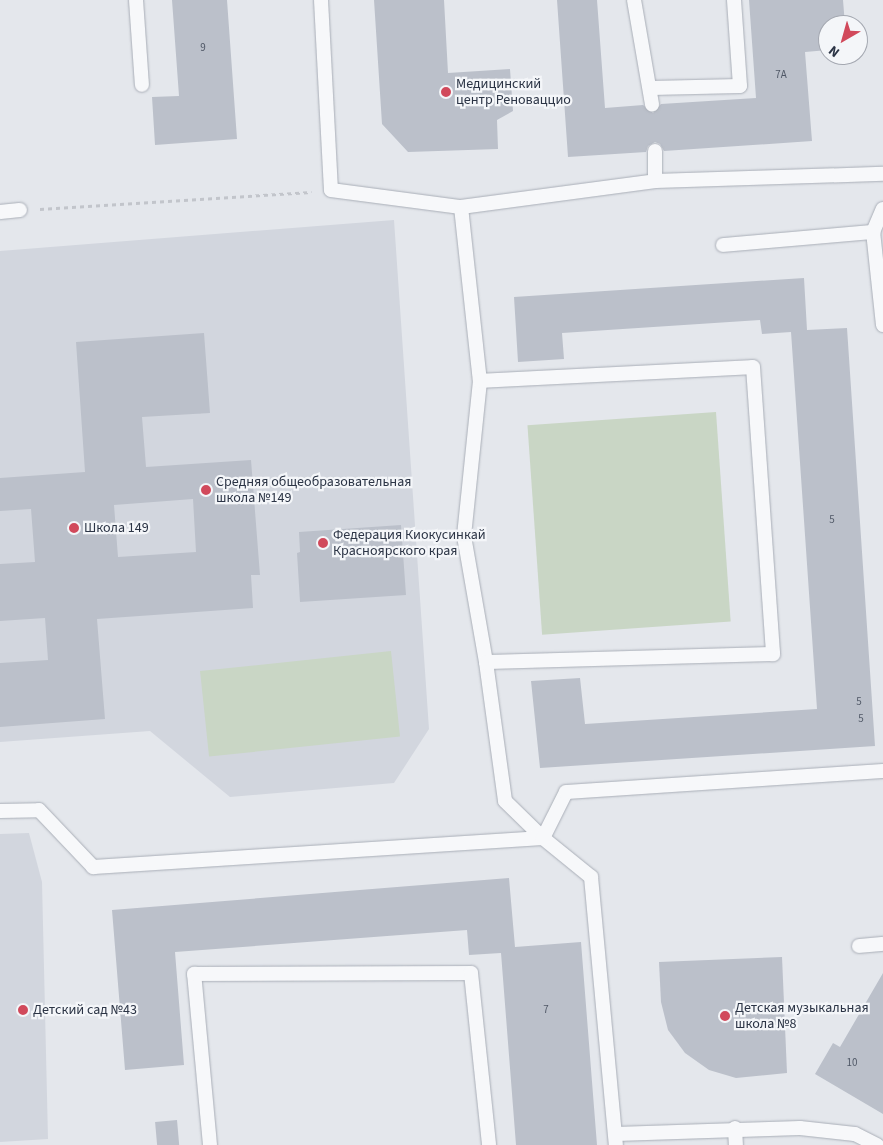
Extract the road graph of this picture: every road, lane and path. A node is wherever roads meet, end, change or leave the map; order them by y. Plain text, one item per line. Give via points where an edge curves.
1 (136, 0) edge
2 (321, 0) edge
3 (634, 0) edge
4 (734, 0) edge
5 (142, 85) dead end
6 (651, 88) junction
7 (652, 104) dead end
8 (655, 152) dead end
9 (883, 174) edge
10 (656, 181) junction
11 (331, 190) junction
12 (461, 207) junction
13 (883, 209) edge
14 (20, 210) joint
15 (0, 212) edge
16 (873, 232) junction
17 (723, 245) dead end
18 (883, 325) edge
19 (480, 381) junction
20 (486, 662) junction
21 (883, 771) edge
22 (0, 811) edge
23 (543, 838) junction
24 (883, 944) edge
25 (860, 946) dead end
26 (735, 1128) junction
27 (616, 1139) edge
28 (852, 1140) edge
29 (210, 1145) edge
30 (489, 1145) edge
31 (736, 1145) edge
32 (877, 1145) edge

1 - 5 lane
2 - 11 lane
3 - 6 lane
4 - 6 lane via 740,86
6 - 7 lane
8 - 10 lane
9 - 10 lane
10 - 12 lane
11 - 12 lane
11 - 14 path
12 - 19 lane
13 - 16 lane
14 - 15 lane
16 - 17 lane
16 - 18 lane
19 - 20 lane via 464,536
19 - 20 lane via 753,367 773,654
20 - 23 lane via 505,802
21 - 23 lane via 566,792
22 - 23 lane via 40,810 93,867
23 - 27 lane via 591,877
24 - 25 lane
26 - 27 lane
26 - 28 lane via 800,1128
26 - 31 lane
28 - 32 lane
29 - 30 lane via 194,974 461,973 471,973

